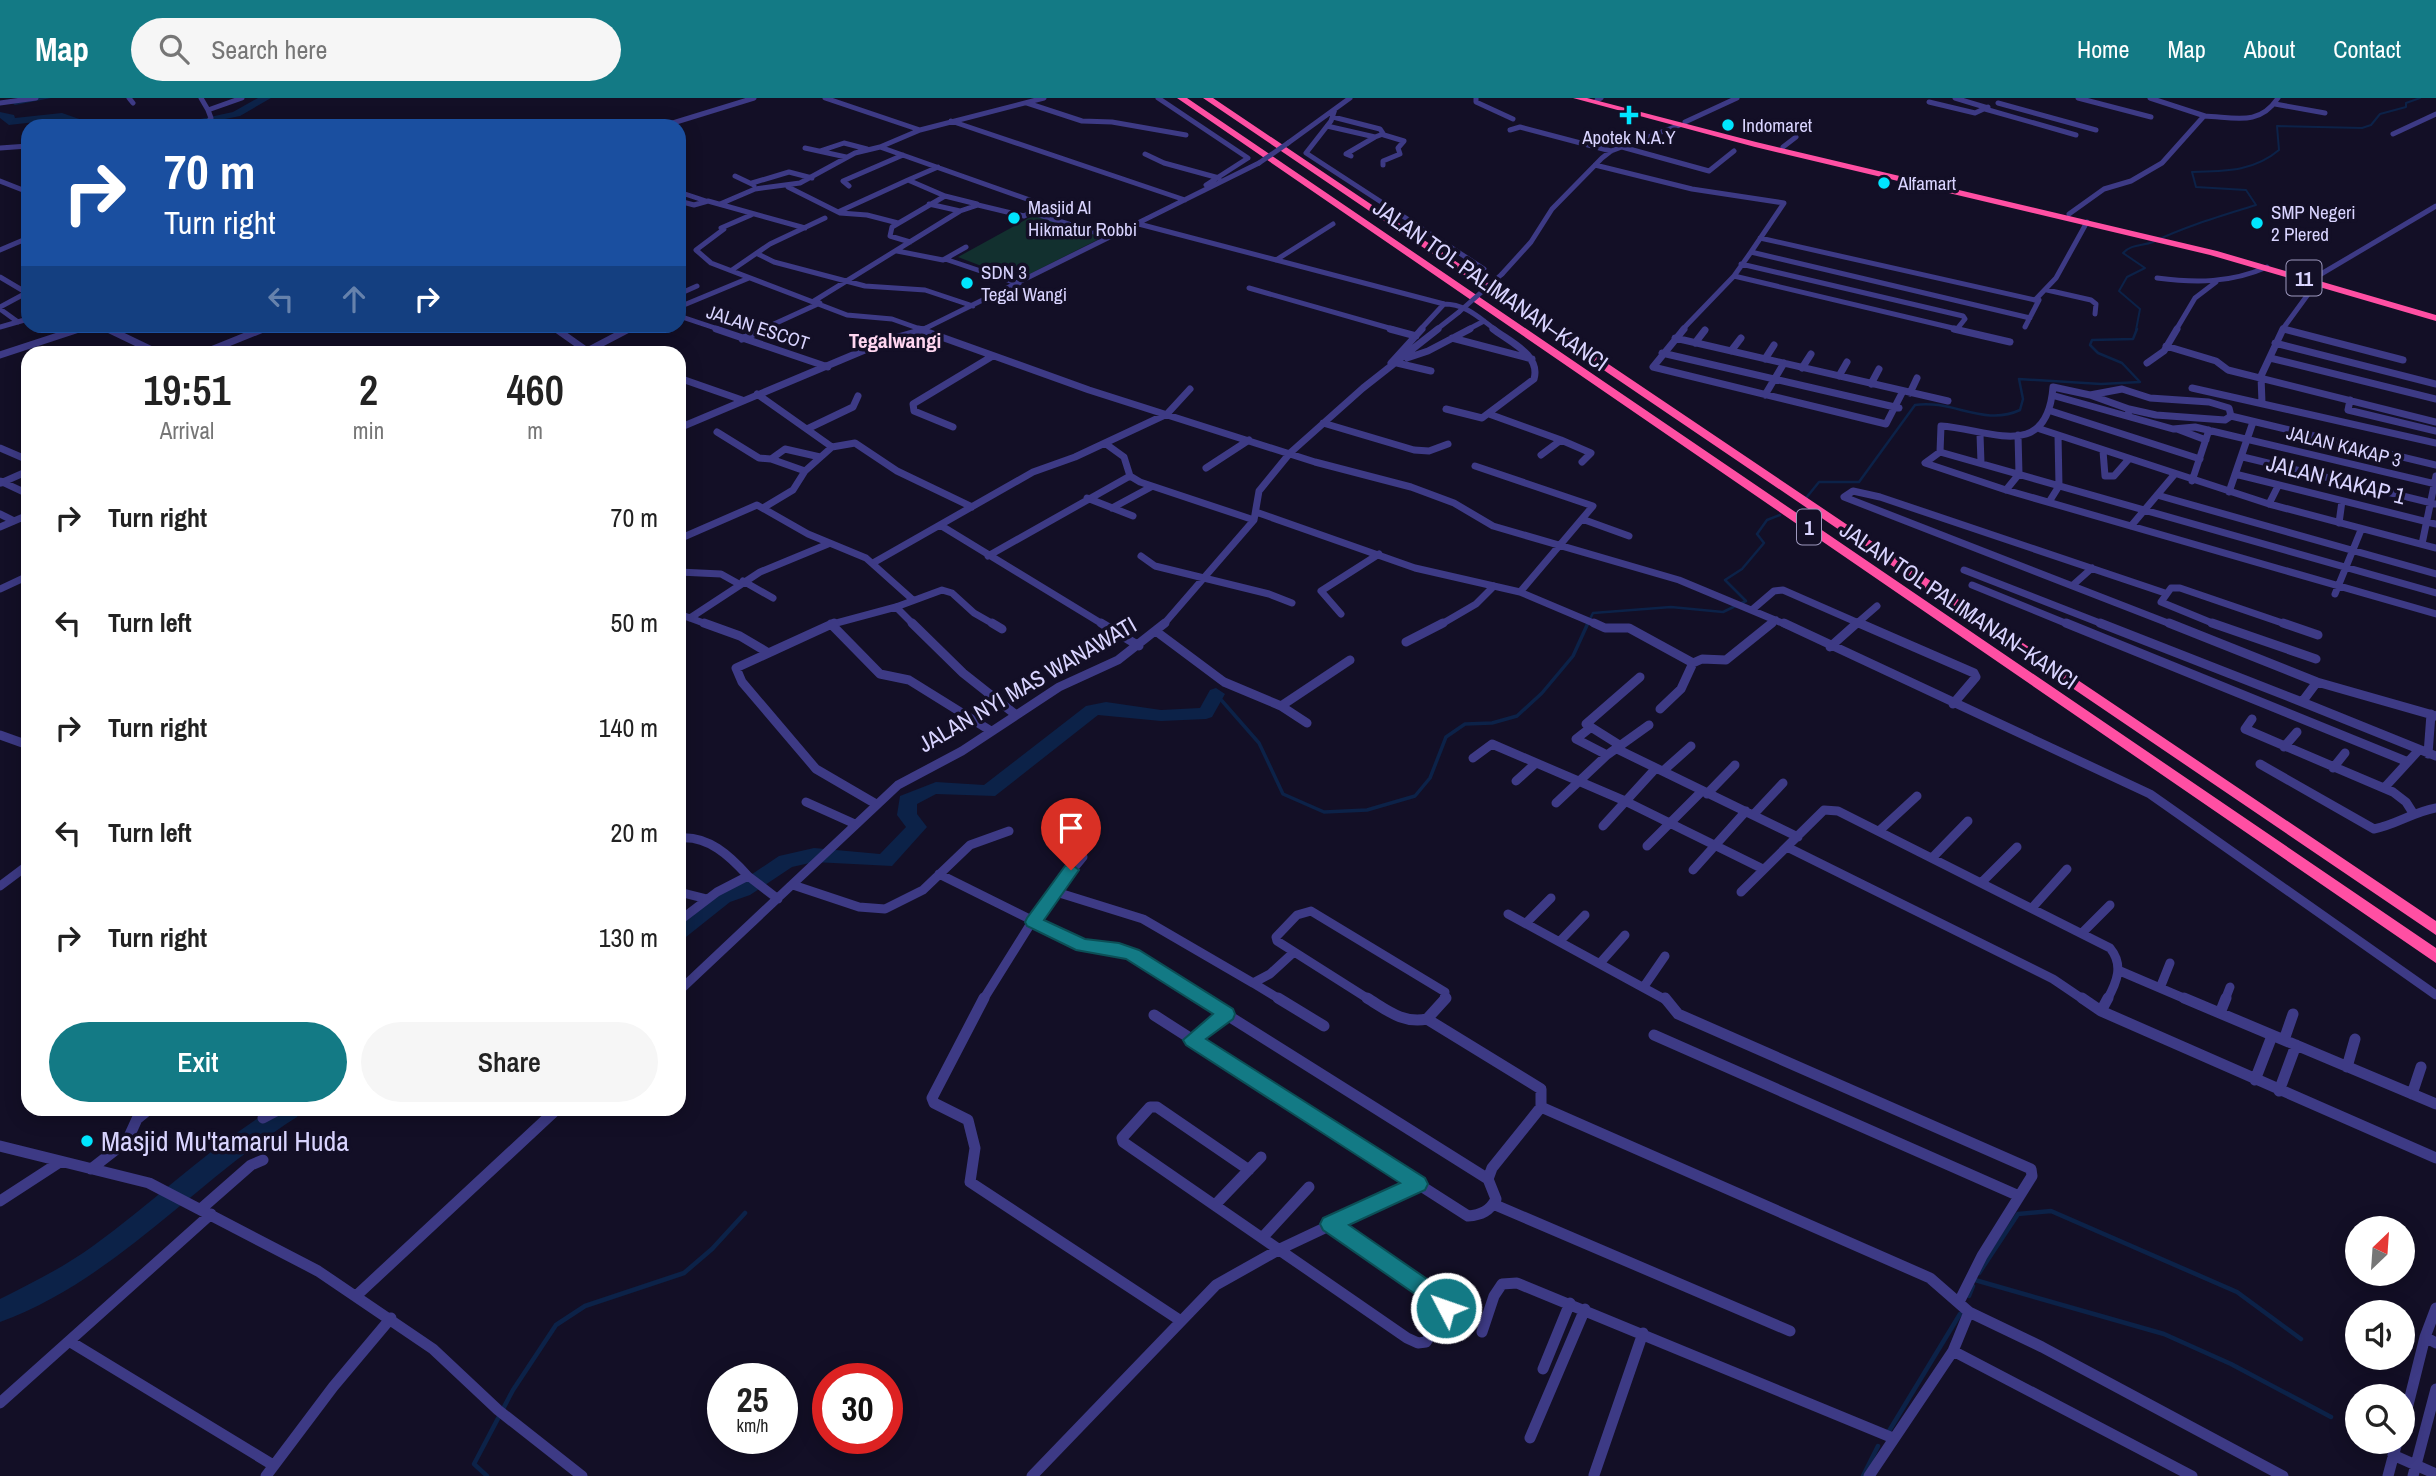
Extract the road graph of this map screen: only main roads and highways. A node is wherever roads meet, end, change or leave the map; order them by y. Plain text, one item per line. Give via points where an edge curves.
1 (1168, 98) edge
2 (1181, 98) edge
3 (1207, 98) edge
4 (1577, 98) edge
5 (1596, 99) edge
6 (1683, 123) junction
7 (1250, 146) junction
8 (1916, 180) junction
9 (2152, 236) junction
10 (2172, 241) junction
11 (2317, 279) junction
12 (2436, 310) edge
13 (2436, 318) edge
14 (2436, 929) edge
15 (2436, 957) edge

1 - 7 highway
2 - 7 highway, JALAN TOL PALIMANAN–KANCI / 1
3 - 14 highway, JALAN TOL PALIMANAN–KANCI / 1
4 - 6 highway, 11
5 - 6 highway, 11
6 - 8 highway, 11
6 - 8 highway, 11
7 - 15 highway, JALAN TOL PALIMANAN–KANCI / 1
8 - 9 highway, 11
8 - 9 highway, 11
9 - 10 highway, 11
10 - 11 highway, 11
10 - 11 highway, 11
11 - 12 highway, 11
11 - 13 highway, 11

